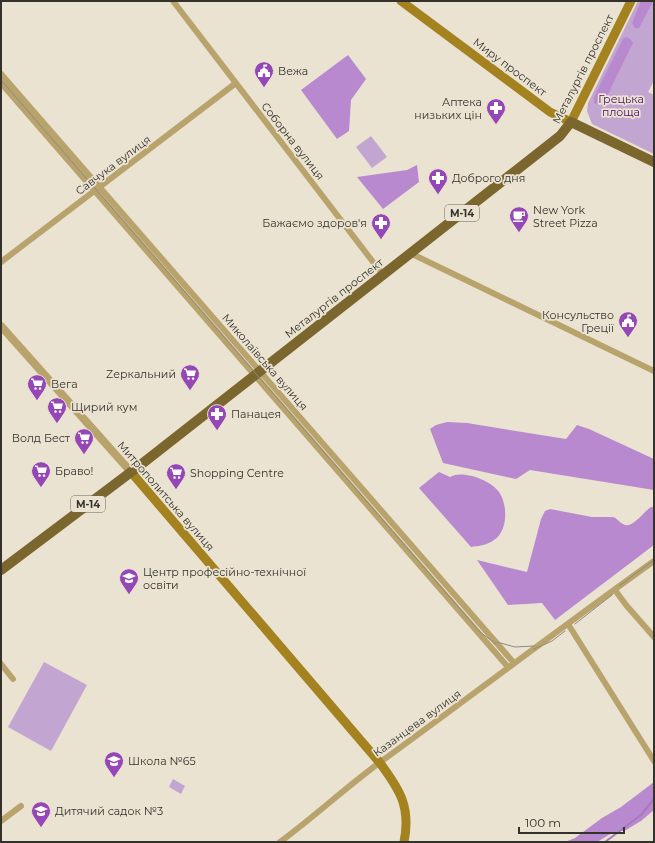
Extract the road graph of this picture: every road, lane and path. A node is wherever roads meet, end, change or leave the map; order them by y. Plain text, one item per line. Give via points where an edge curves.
1 (173, 1) edge
2 (401, 1) edge
3 (631, 1) edge
4 (1, 74) edge
5 (236, 83) junction
6 (1, 84) edge
7 (570, 122) junction
8 (654, 162) edge
9 (97, 189) junction
10 (410, 253) junction
11 (1, 262) edge
12 (383, 275) junction
13 (1, 326) edge
14 (654, 370) edge
15 (257, 373) junction
16 (323, 449) junction
17 (131, 472) junction
18 (654, 561) edge
19 (1, 570) edge
20 (615, 590) junction
21 (568, 624) junction
22 (654, 637) edge
23 (514, 663) junction
24 (1, 664) edge
25 (508, 667) junction
26 (13, 679) dead end
27 (654, 761) edge
28 (380, 763) junction
29 (21, 806) dead end
30 (1, 821) edge
31 (280, 842) edge
32 (404, 842) edge

1 - 5 street, Соборна вулиця
2 - 7 main road, Миру проспект via 550,112
3 - 7 main road, Металургів проспект
4 - 9 street, Миколаївська вулиця
5 - 9 street, Савчука вулиця
5 - 12 street, Соборна вулиця
6 - 9 street, Миколаївська вулиця
7 - 8 highway, Миру проспект
7 - 10 highway, Металургів проспект / М-14 via 560,136
9 - 11 street, Савчука вулиця
9 - 15 street, Миколаївська вулиця
10 - 12 highway, Металургів проспект / М-14
10 - 14 street
12 - 15 highway, Металургів проспект / М-14
13 - 17 street, Митрополитська вулиця
15 - 16 street, Миколаївська вулиця
15 - 17 highway, Металургів проспект / М-14
16 - 23 street, Миколаївська вулиця
16 - 25 street, Миколаївська вулиця
17 - 19 highway, Металургів проспект / М-14
17 - 28 main road, Митрополитська вулиця
18 - 20 street, Казанцева вулиця
20 - 21 street, Казанцева вулиця
20 - 22 street
21 - 23 street, Казанцева вулиця
21 - 27 street
23 - 25 street, Казанцева вулиця
24 - 26 street
25 - 28 street, Казанцева вулиця
28 - 31 street, Казанцева вулиця
28 - 32 main road, Митрополитська вулиця via 397,788 406,810
29 - 30 street

